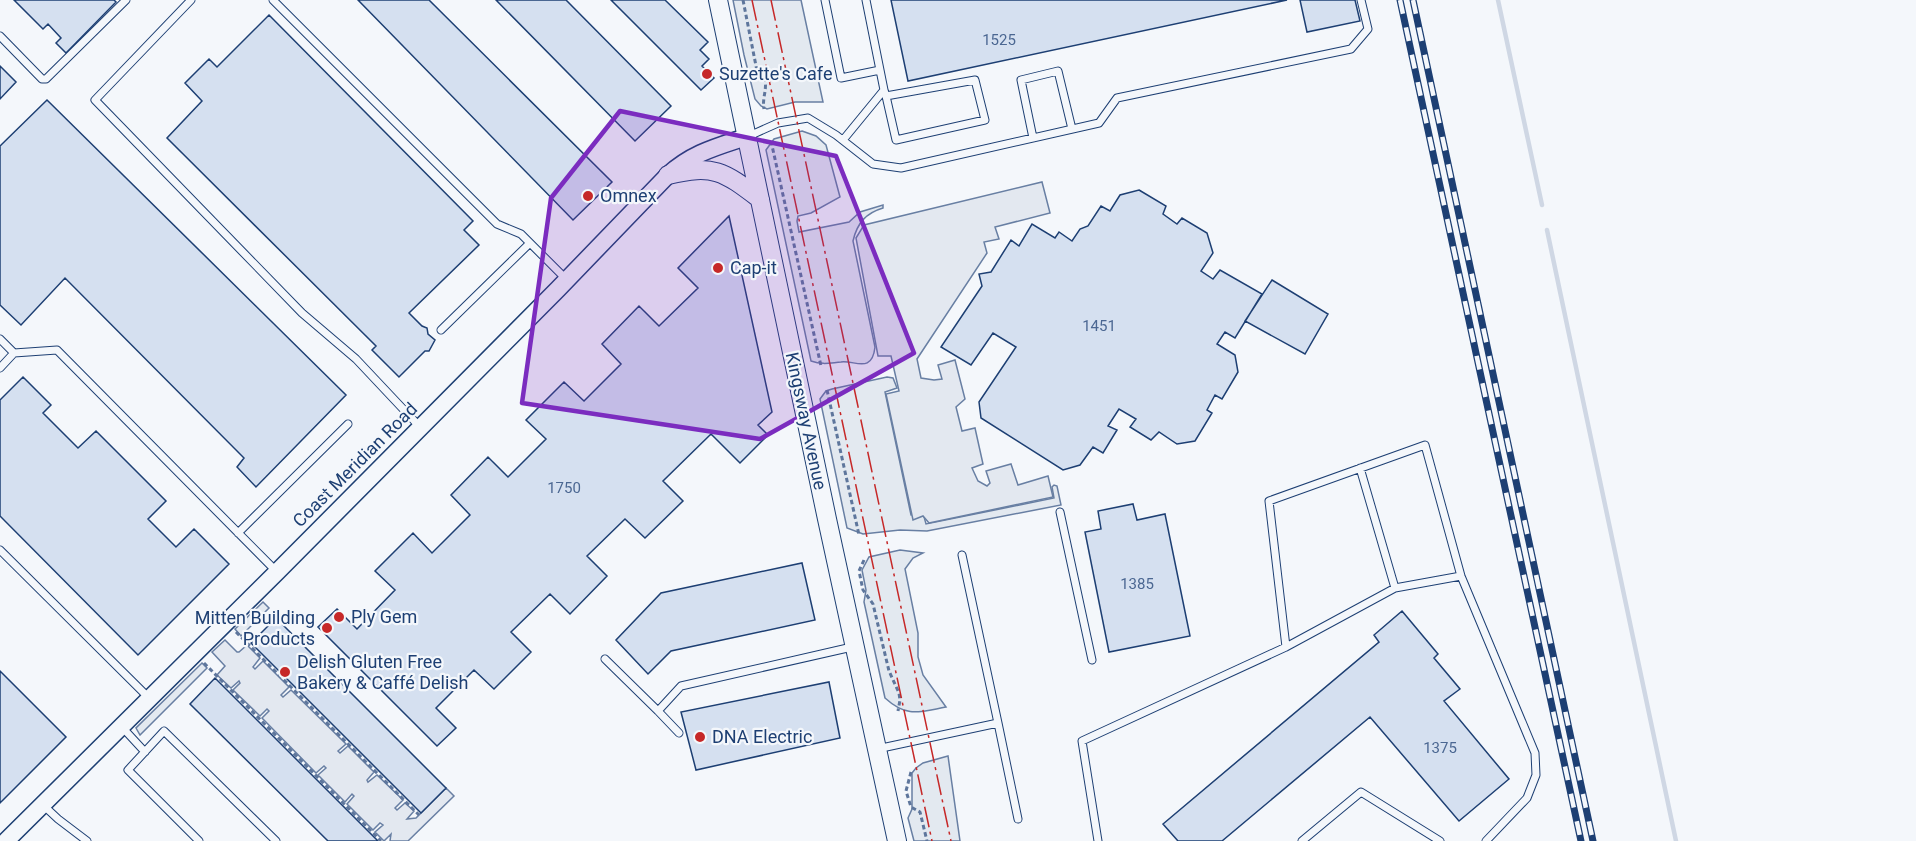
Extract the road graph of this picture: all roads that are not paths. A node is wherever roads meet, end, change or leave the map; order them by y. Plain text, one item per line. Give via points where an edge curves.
1 (126, 0) edge
2 (191, 0) edge
3 (273, 0) edge
4 (717, 0) edge
5 (825, 0) edge
6 (866, 0) edge
7 (1361, 0) edge
8 (0, 36) edge
9 (880, 70) junction
10 (885, 93) junction
11 (1072, 129) junction
12 (746, 137) junction
13 (1033, 138) junction
14 (843, 140) junction
15 (668, 175) junction
16 (760, 199) junction
17 (530, 243) junction
18 (567, 280) junction
19 (441, 330) dead end
20 (0, 339) edge
21 (14, 353) junction
22 (0, 368) edge
23 (348, 424) dead end
24 (420, 427) junction
25 (1360, 468) junction
26 (1060, 512) dead end
27 (238, 532) junction
28 (0, 550) edge
29 (962, 555) dead end
30 (277, 572) junction
31 (1461, 576) junction
32 (1395, 588) junction
33 (855, 647) junction
34 (1286, 647) junction
35 (605, 659) dead end
36 (1092, 660) dead end
37 (149, 698) junction
38 (658, 711) junction
39 (998, 723) junction
40 (121, 726) junction
41 (679, 733) dead end
42 (877, 749) junction
43 (145, 752) junction
44 (42, 804) junction
45 (1018, 819) dead end
46 (83, 840) edge
47 (6, 841) edge
48 (199, 841) edge
49 (276, 841) edge
50 (897, 841) edge
51 (1098, 841) edge
52 (1302, 841) edge
53 (1440, 841) edge
54 (1486, 841) edge

1 - 8 lane via 46,79
2 - 24 lane via 95,99 302,313 356,358
3 - 17 lane via 497,224
4 - 12 main road, Kingsway Avenue
5 - 9 lane via 841,78
6 - 9 lane
7 - 11 lane via 1368,29 1351,49 1117,98 1100,123
9 - 10 lane
10 - 10 lane via 896,140 985,120 975,80
10 - 14 lane
11 - 13 lane
11 - 13 lane via 1058,71 1049,73 1021,80
12 - 14 lane via 778,123 808,118
12 - 15 street, Coast Meridian Road via 694,155
12 - 16 main road, Kingsway Avenue
13 - 14 lane via 902,168 873,164
15 - 16 main road via 708,169
15 - 18 street, Coast Meridian Road
16 - 33 main road, Kingsway Avenue
17 - 18 lane
17 - 19 lane
18 - 24 street, Coast Meridian Road
20 - 21 lane
21 - 22 lane
21 - 27 lane via 57,350
23 - 27 lane
24 - 30 street, Coast Meridian Road
25 - 31 lane via 1425,445
25 - 32 lane
25 - 34 lane via 1269,501
26 - 36 lane
27 - 30 lane
28 - 37 lane
29 - 39 lane
30 - 37 street, Coast Meridian Road
31 - 32 lane
31 - 54 lane via 1534,753 1536,775 1527,798
32 - 34 lane
33 - 38 lane via 681,686
33 - 42 main road, Kingsway Avenue
34 - 51 lane via 1082,741
35 - 38 lane
37 - 40 street, Coast Meridian Road
38 - 41 lane
39 - 42 lane
39 - 45 lane
40 - 43 lane
40 - 44 street, Coast Meridian Road
42 - 50 main road, Kingsway Avenue
43 - 48 lane via 128,771
43 - 49 lane via 164,731
44 - 46 lane
44 - 47 street, Coast Meridian Road
52 - 53 lane via 1361,792

